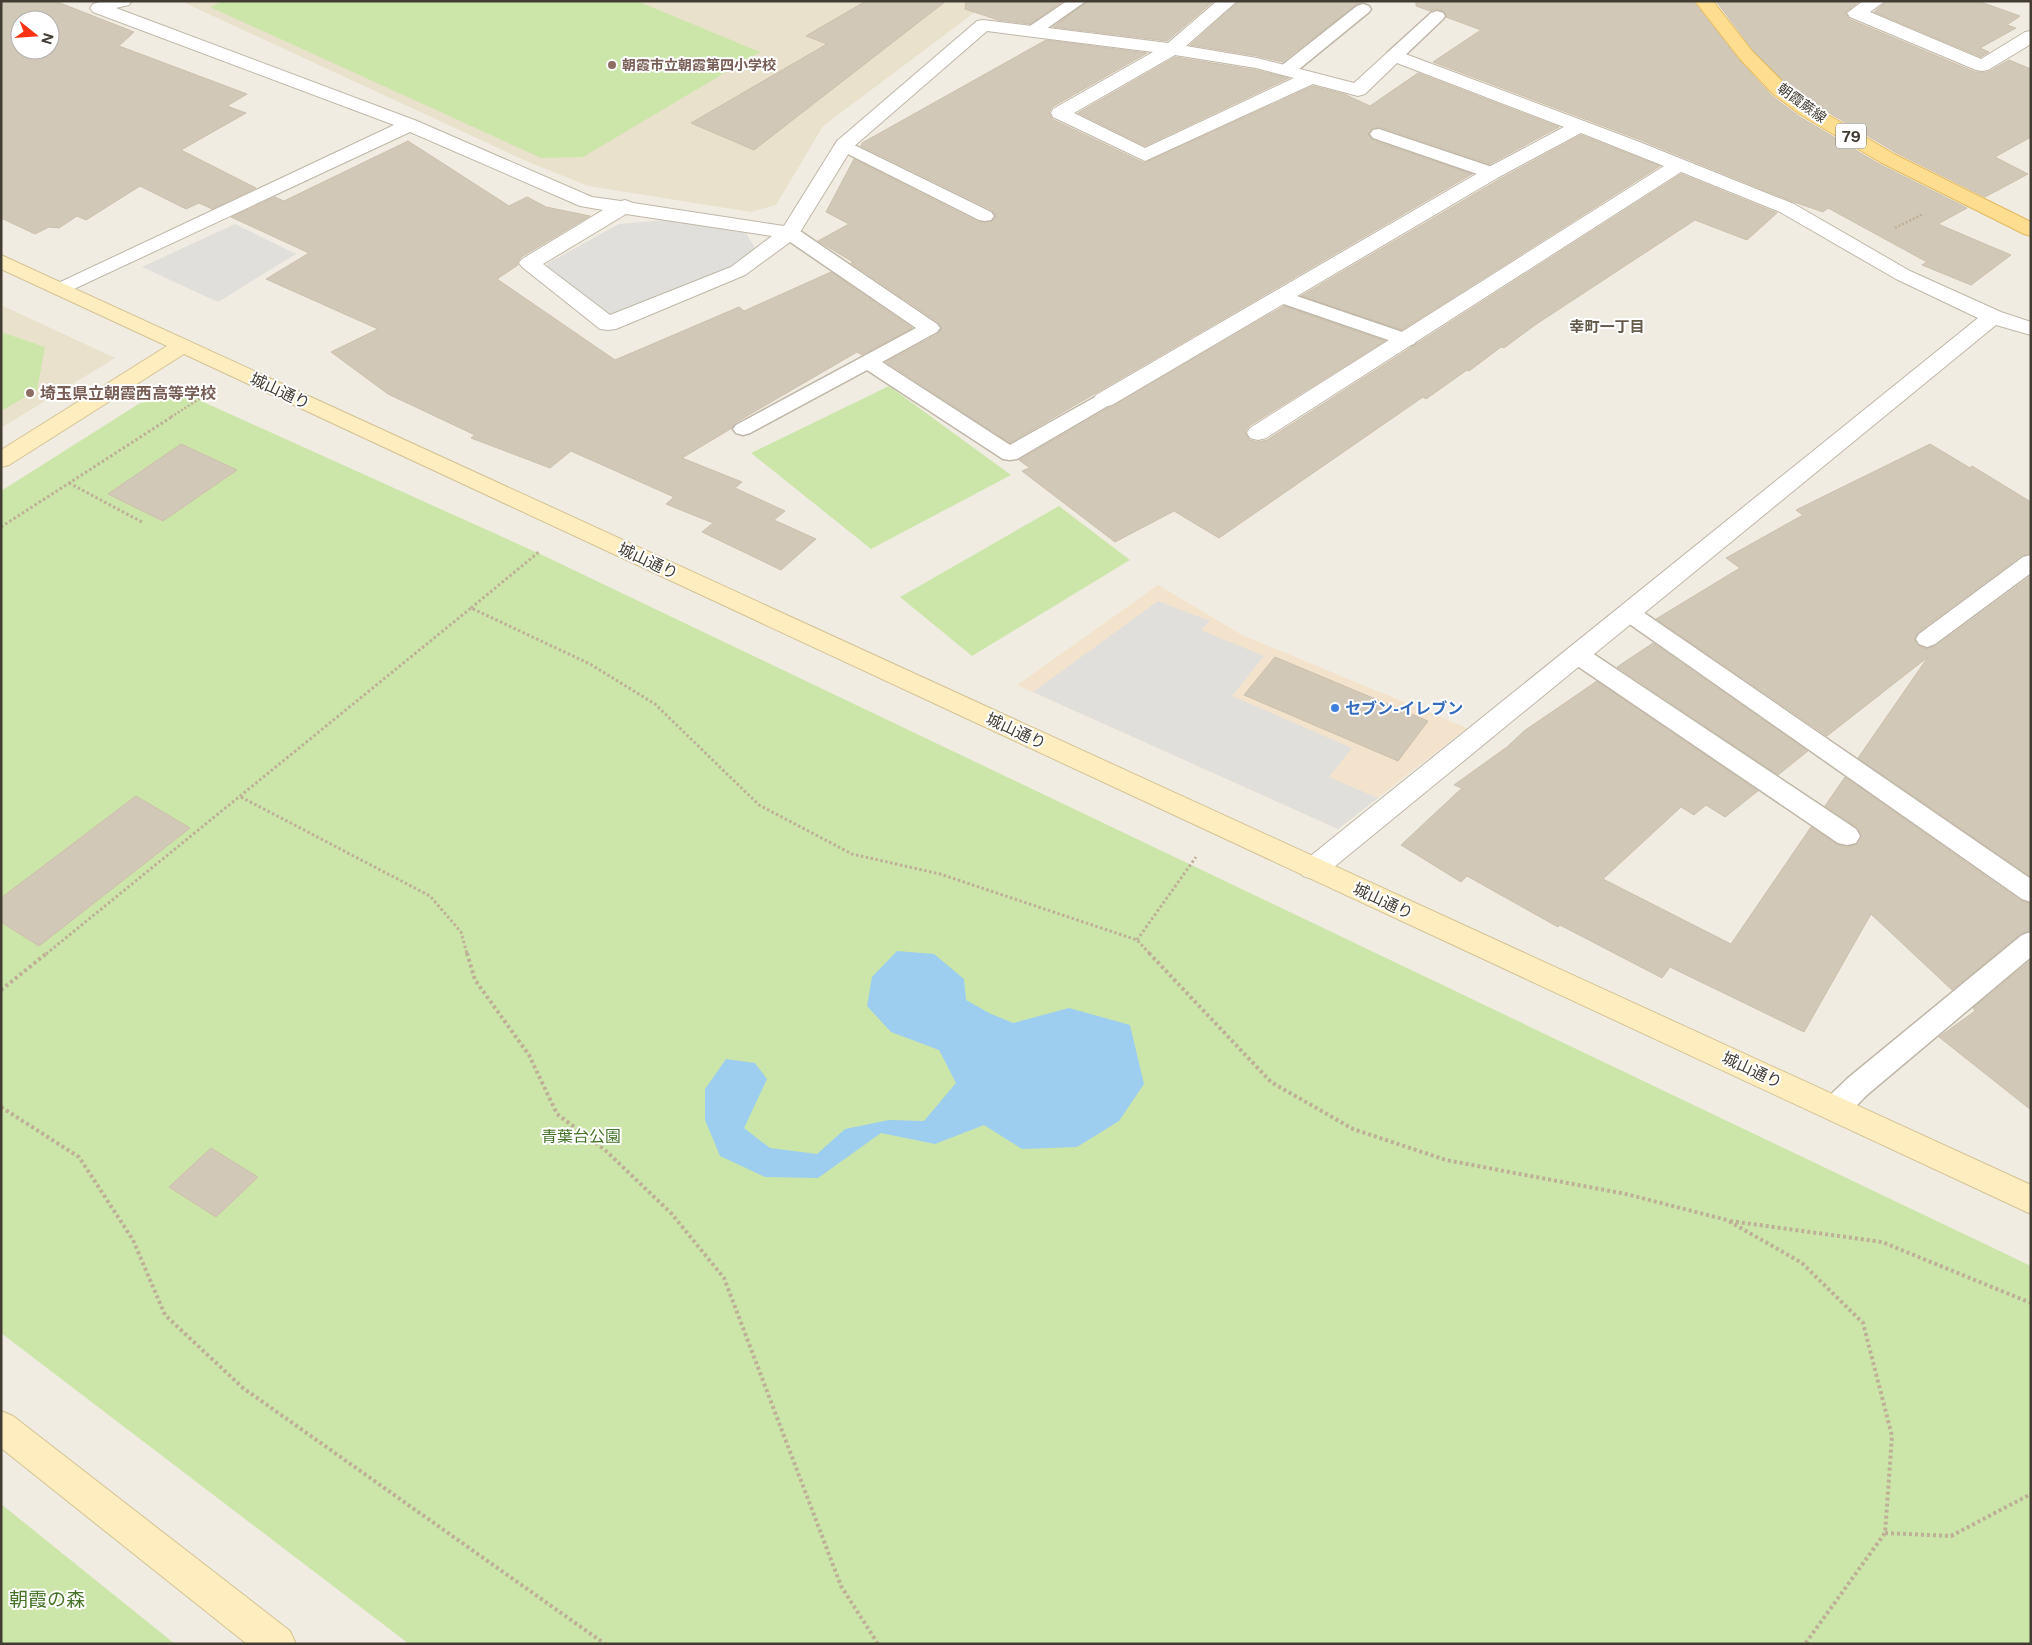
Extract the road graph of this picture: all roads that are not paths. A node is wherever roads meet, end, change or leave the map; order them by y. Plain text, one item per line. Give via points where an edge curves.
1 (123, 1) edge
2 (1078, 1) edge
3 (1228, 1) edge
4 (1704, 1) edge
5 (1876, 1) edge
6 (1363, 9) dead end
7 (1437, 16) dead end
8 (1033, 30) junction
9 (2031, 36) edge
10 (1172, 50) junction
11 (1394, 56) junction
12 (1287, 70) junction
13 (1312, 77) junction
14 (410, 125) junction
15 (1580, 126) junction
16 (1379, 134) dead end
17 (844, 145) junction
18 (1679, 165) junction
19 (1492, 174) junction
20 (625, 206) junction
21 (985, 216) dead end
22 (2031, 230) edge
23 (790, 232) junction
24 (1, 261) edge
25 (61, 289) junction
26 (1282, 297) junction
27 (1993, 317) junction
28 (2031, 329) edge
29 (1407, 340) junction
30 (182, 346) junction
31 (868, 362) junction
32 (1104, 400) joint
33 (743, 429) dead end
34 (1258, 433) dead end
35 (1, 460) edge
36 (2031, 562) edge
37 (1629, 613) junction
38 (1927, 639) dead end
39 (1578, 655) junction
40 (1847, 836) dead end
41 (1314, 869) junction
42 (2031, 892) edge
43 (2031, 942) edge
44 (1835, 1108) junction
45 (2031, 1200) edge
46 (1, 1428) edge
47 (277, 1644) edge

1 - 14 street via 100,8
2 - 8 lane
3 - 10 street
4 - 22 main road, 朝霞蕨線 / 79 via 1746,55 1780,90 1808,111 1887,158
5 - 9 street via 1856,13 1982,66
6 - 12 lane
7 - 11 lane
8 - 10 street
8 - 17 street via 982,25
10 - 12 street
10 - 13 street via 1060,113 1145,155
11 - 13 street via 1358,90
11 - 15 street
12 - 13 street
14 - 20 street via 588,202
14 - 25 street
15 - 18 street
15 - 19 street
16 - 19 lane
17 - 21 lane
17 - 23 street
18 - 27 street via 1787,208 1903,275
18 - 29 street
19 - 26 street
20 - 23 street
20 - 23 street via 529,263 608,324 738,271
23 - 31 lane via 930,328
24 - 25 street, 城山通り
25 - 30 street, 城山通り
26 - 29 lane
26 - 32 street
27 - 28 street
27 - 37 street
29 - 34 street
30 - 35 street
30 - 41 street, 城山通り
31 - 32 lane via 1010,454
31 - 33 lane
36 - 38 lane
37 - 39 street
37 - 42 lane
39 - 40 lane
39 - 41 street
41 - 44 street, 城山通り
43 - 44 lane
44 - 45 street, 城山通り
46 - 47 street

